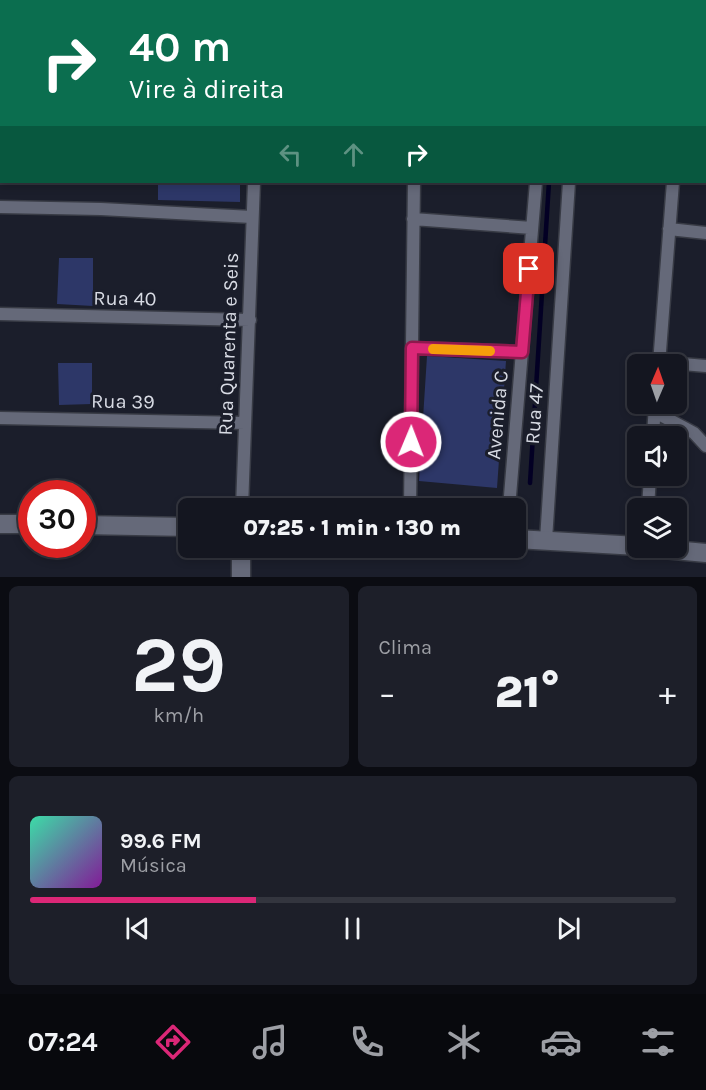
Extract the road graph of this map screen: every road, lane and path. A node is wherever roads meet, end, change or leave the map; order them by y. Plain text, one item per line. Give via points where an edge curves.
1 (254, 183) edge
2 (414, 183) edge
3 (536, 183) edge
4 (569, 183) edge
5 (673, 183) edge
6 (0, 207) edge
7 (252, 217) junction
8 (413, 219) junction
9 (532, 228) junction
10 (669, 229) junction
11 (706, 233) edge
12 (0, 314) edge
13 (250, 320) junction
14 (412, 348) junction
15 (522, 352) junction
16 (660, 354) edge
17 (687, 365) edge
18 (706, 366) edge
19 (664, 414) edge
20 (0, 418) edge
21 (245, 423) junction
22 (706, 446) edge
23 (242, 498) edge
24 (410, 498) edge
25 (510, 498) edge
26 (0, 524) edge
27 (18, 524) edge
28 (96, 525) edge
29 (178, 527) edge
30 (526, 539) edge
31 (546, 540) junction
32 (627, 545) edge
33 (687, 551) edge
34 (706, 553) edge
35 (241, 558) edge
36 (241, 577) edge

1 - 7 street, Rua Quarenta e Seis
2 - 8 street
3 - 9 street, Avenida C
4 - 31 street, Rua 47
5 - 10 street
6 - 7 street
7 - 13 street, Rua Quarenta e Seis
8 - 9 street
8 - 14 street
9 - 15 street, Avenida C
10 - 11 street
10 - 16 street
12 - 13 street, Rua 40
13 - 21 street, Rua Quarenta e Seis
14 - 15 street
14 - 24 street
15 - 25 street, Avenida C
17 - 18 street
19 - 22 street
20 - 21 street, Rua 39
21 - 23 street, Rua Quarenta e Seis
26 - 27 street
28 - 29 street
30 - 31 street
31 - 32 street
33 - 34 street
35 - 36 street

